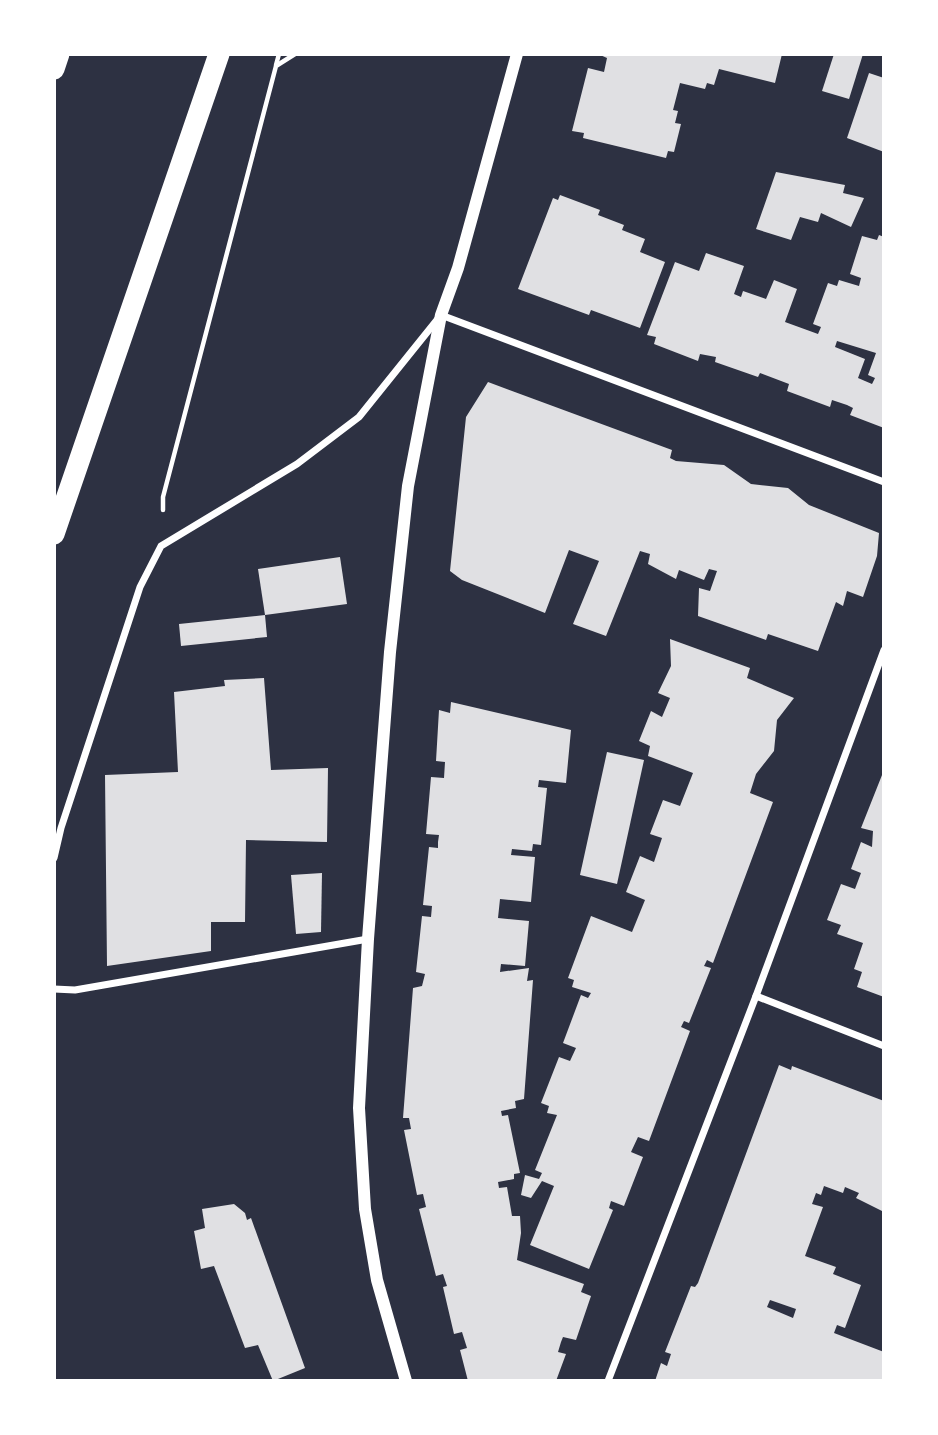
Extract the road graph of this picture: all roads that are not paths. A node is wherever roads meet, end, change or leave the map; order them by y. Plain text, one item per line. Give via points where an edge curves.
1 (59, 54) edge
2 (219, 54) edge
3 (517, 54) edge
4 (54, 69) edge
5 (440, 315) junction
6 (884, 482) edge
7 (54, 534) edge
8 (884, 650) edge
9 (54, 858) edge
10 (368, 939) junction
11 (54, 989) edge
12 (756, 996) junction
13 (884, 1046) edge
14 (406, 1381) edge
15 (608, 1381) edge

1 - 4 highway
2 - 7 highway
3 - 5 street via 458,268
5 - 6 street
5 - 9 street via 359,417 297,464 161,546 141,587
5 - 10 street via 408,486
8 - 12 street
10 - 11 street via 75,990
10 - 14 street via 359,1108 365,1209 377,1280
12 - 13 street
12 - 15 street

